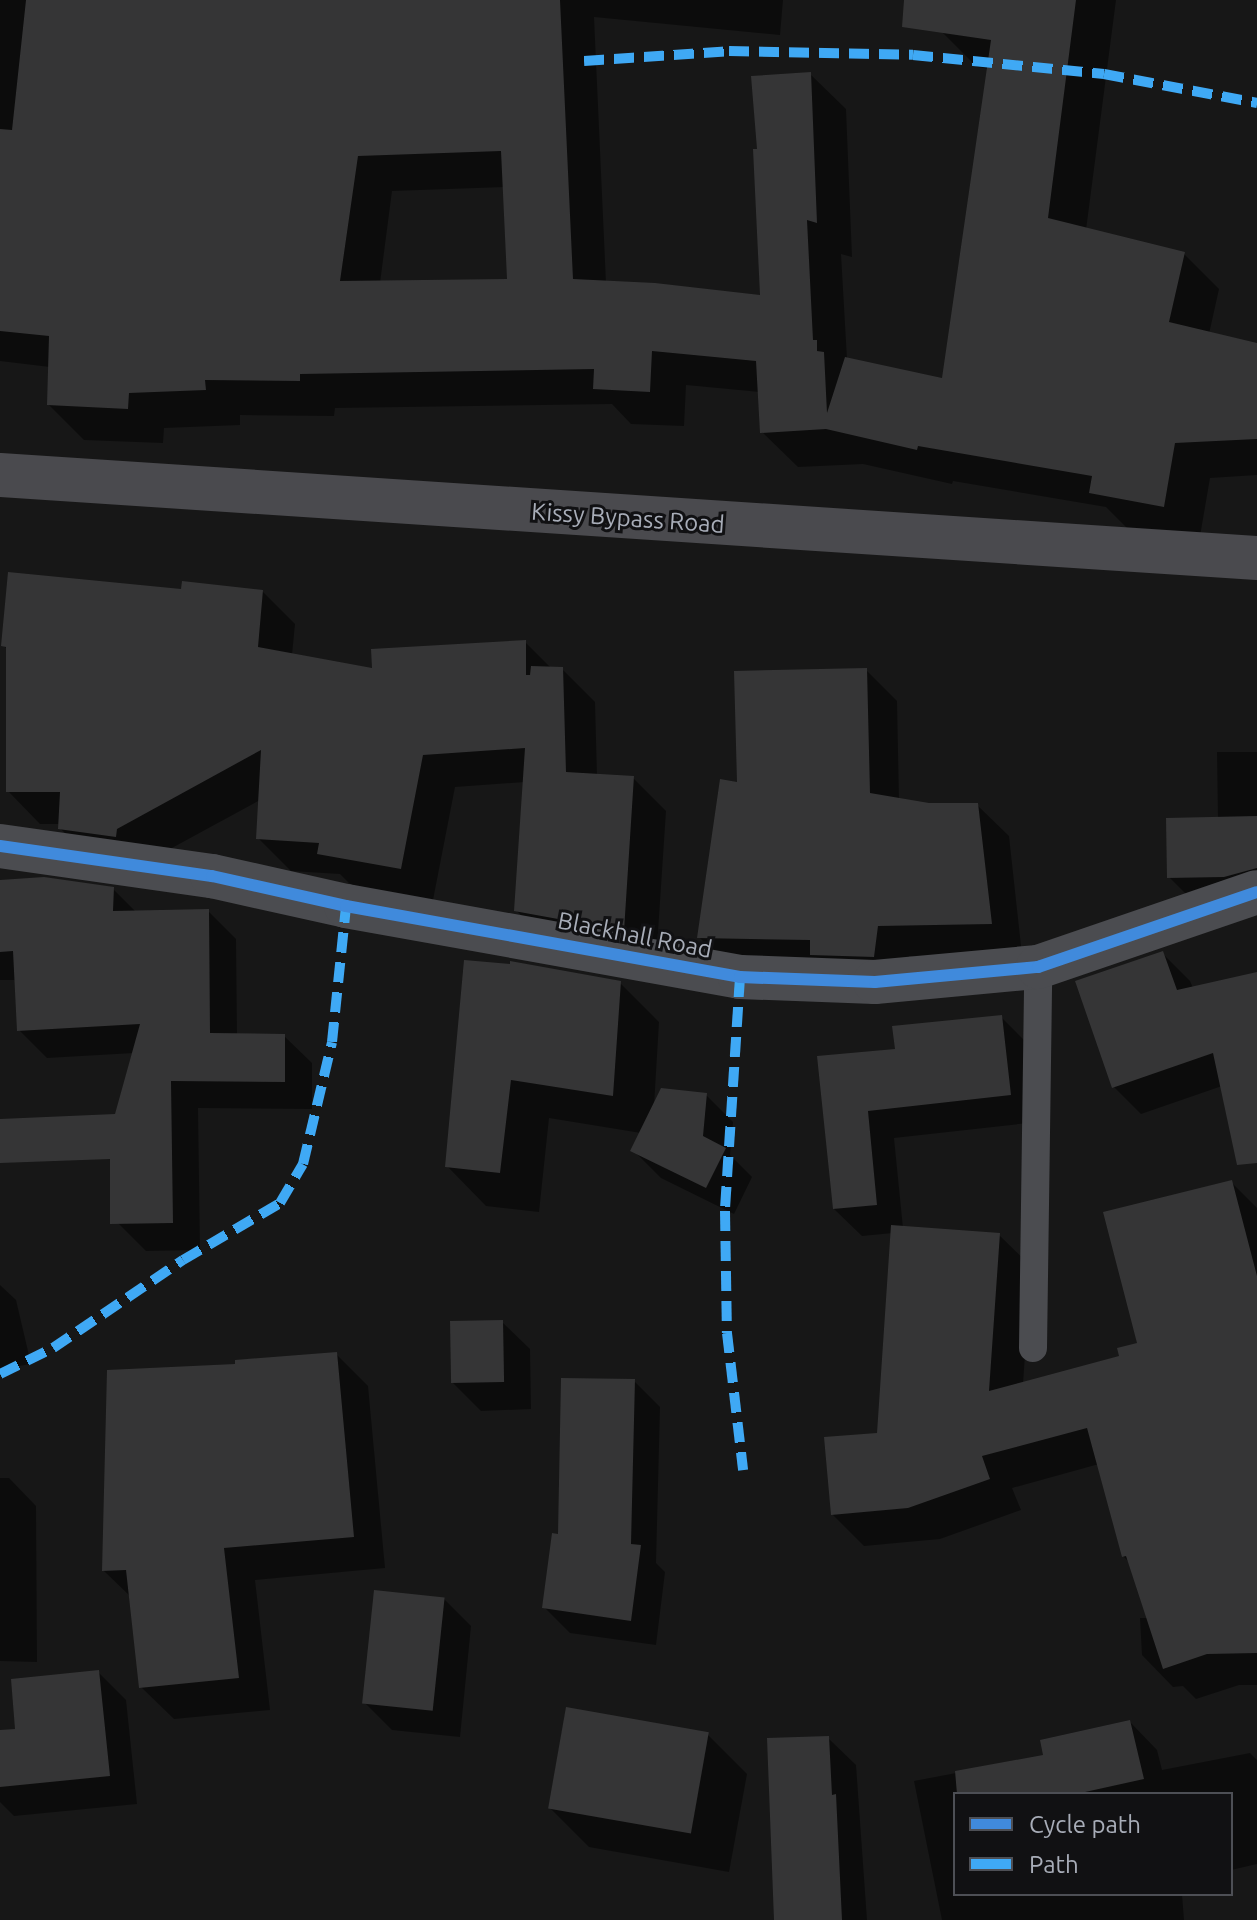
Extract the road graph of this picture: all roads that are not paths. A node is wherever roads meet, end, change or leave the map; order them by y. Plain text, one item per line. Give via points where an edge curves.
1 (0, 475) edge
2 (1257, 558) edge
3 (0, 846) edge
4 (1257, 892) edge
5 (1038, 967) junction
6 (1033, 1348) dead end

1 - 2 main road, Kissy Bypass Road
3 - 5 street, Blackhall Road via 212,876 346,906 740,977 875,982
4 - 5 street, Blackhall Road
5 - 6 lane

